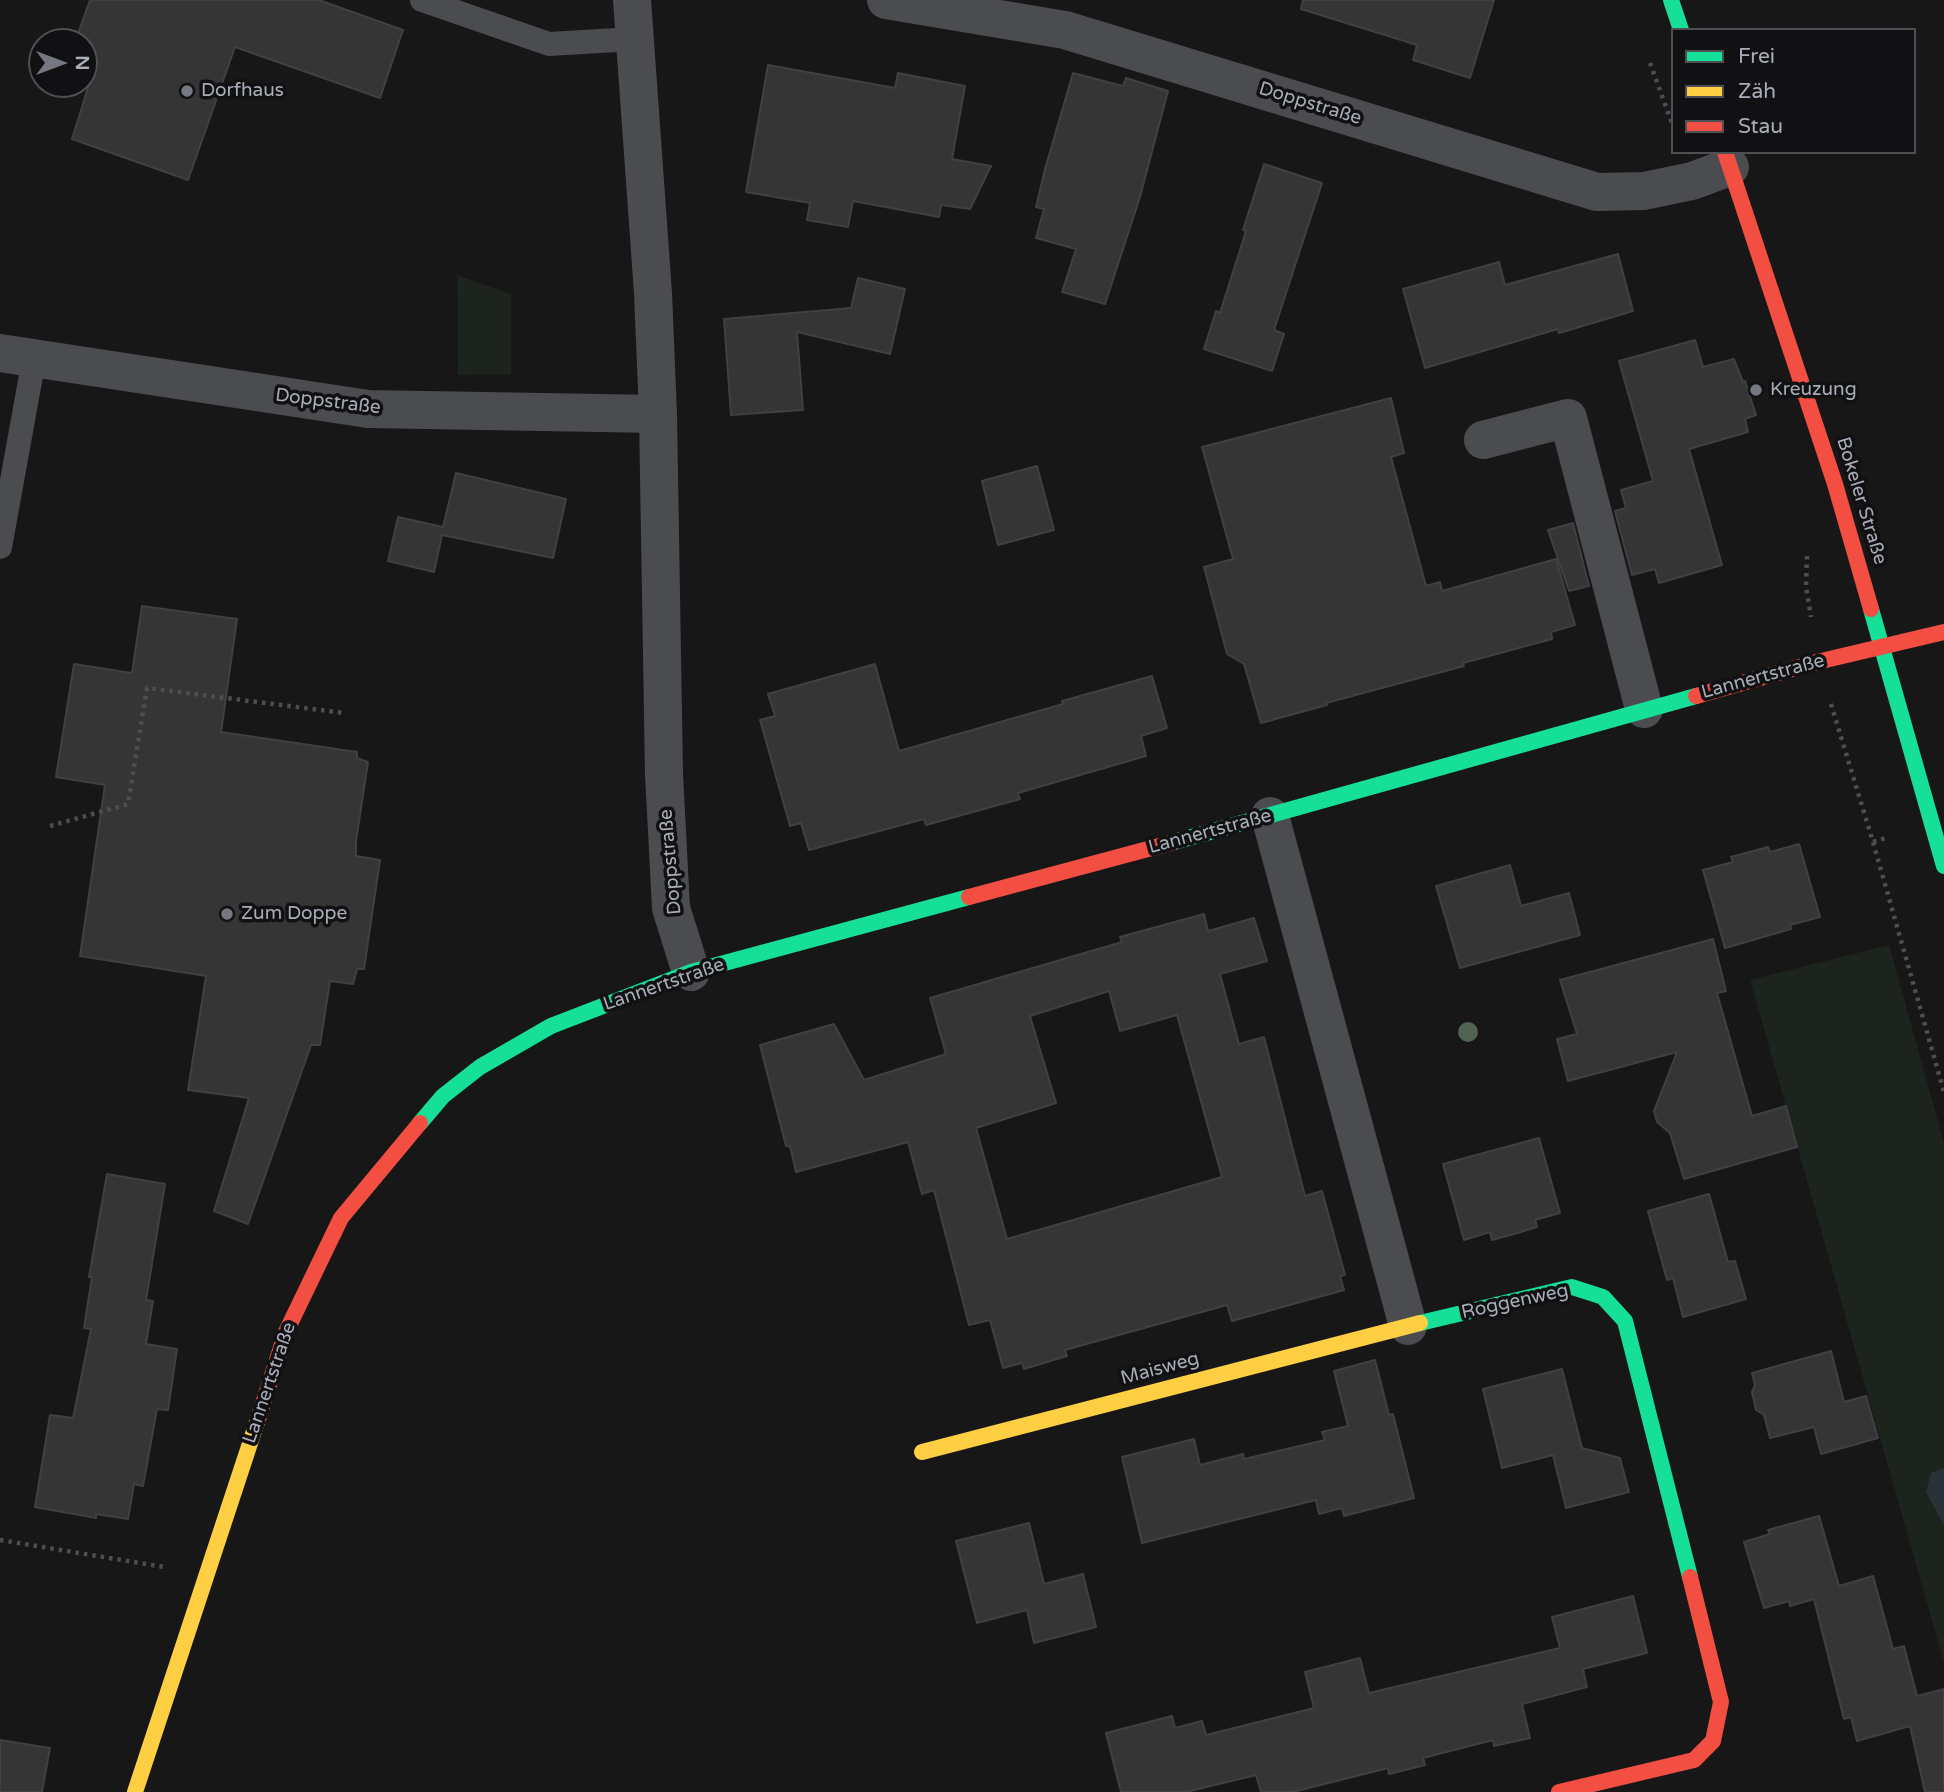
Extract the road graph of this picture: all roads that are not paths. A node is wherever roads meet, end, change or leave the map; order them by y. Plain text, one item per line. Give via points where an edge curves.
1 (422, 0) edge
2 (632, 0) edge
3 (886, 0) edge
4 (1671, 0) edge
5 (1680, 28) edge
6 (634, 39) junction
7 (1728, 160) edge
8 (17, 356) edge
9 (658, 414) junction
10 (1483, 440) dead end
11 (0, 547) edge
12 (1944, 632) edge
13 (1882, 647) junction
14 (1644, 709) junction
15 (1270, 816) junction
16 (1944, 866) edge
17 (691, 972) junction
18 (1408, 1326) junction
19 (922, 1452) dead end
20 (135, 1792) edge
21 (1559, 1792) edge

1 - 6 lane via 549,44
2 - 6 street, Doppstraße
3 - 7 street, Doppstraße via 1065,30 1597,192 1644,191 1692,181
4 - 5 street
6 - 9 street, Doppstraße
7 - 13 street, Bokeler Straße via 1835,484
8 - 9 street, Doppstraße via 369,409
8 - 11 lane
9 - 17 street, Doppstraße via 671,908
10 - 14 street via 1568,418
12 - 13 street, Lannertstraße
13 - 14 street, Lannertstraße
13 - 16 street, Bokeler Straße
14 - 15 street, Lannertstraße
15 - 17 street, Lannertstraße
15 - 18 street
17 - 20 street, Lannertstraße via 551,1026 480,1067 443,1096 341,1218 286,1332
18 - 19 street, Maisweg
18 - 21 street, Roggenweg via 1572,1287 1603,1297 1625,1321 1721,1702 1713,1741 1694,1760

